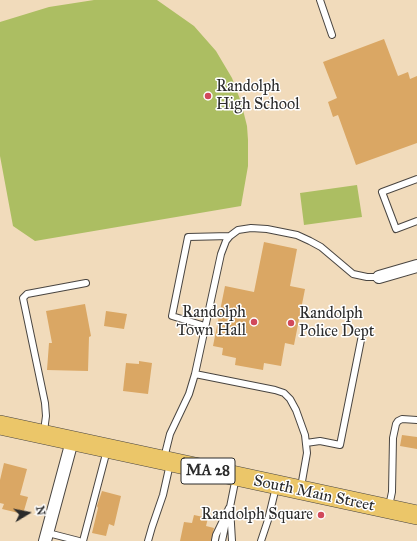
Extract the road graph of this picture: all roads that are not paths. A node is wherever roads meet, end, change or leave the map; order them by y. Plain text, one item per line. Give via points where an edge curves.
1 (320, 0) edge
2 (332, 35) dead end
3 (417, 179) edge
4 (417, 221) edge
5 (230, 236) junction
6 (417, 268) edge
7 (379, 278) joint
8 (86, 283) dead end
9 (205, 326) junction
10 (362, 335) dead end
11 (195, 374) junction
12 (417, 420) edge
13 (0, 425) edge
14 (43, 435) junction
15 (72, 441) junction
16 (306, 443) junction
17 (107, 449) junction
18 (167, 462) junction
19 (236, 477) junction
20 (276, 486) junction
21 (300, 491) junction
22 (230, 507) junction
23 (389, 509) junction
24 (417, 515) edge
25 (46, 537) edge
26 (215, 540) edge
27 (79, 541) edge
28 (83, 541) edge
29 (148, 541) edge
30 (222, 541) edge
31 (232, 541) edge
32 (261, 541) edge

1 - 2 lane
3 - 4 lane via 382,192 396,229
5 - 7 lane via 238,230 251,228 290,233 321,247 353,274
5 - 9 lane via 219,260
5 - 9 lane via 188,237 172,316
6 - 7 street
8 - 14 lane via 27,294 23,298 45,403
9 - 11 lane
10 - 16 lane via 340,445 320,441
11 - 16 lane via 284,393 296,410
11 - 18 lane via 189,394 170,434
12 - 23 lane via 402,419 396,424
13 - 14 main road, South Main Street / MA 28
14 - 15 main road, South Main Street / MA 28
15 - 17 main road, South Main Street / MA 28
15 - 25 street
16 - 21 lane via 307,453
17 - 18 main road, South Main Street / MA 28
17 - 28 lane
18 - 19 main road, South Main Street / MA 28
18 - 29 lane via 163,495
19 - 20 main road, South Main Street / MA 28
19 - 22 lane
20 - 21 main road, South Main Street / MA 28
20 - 32 lane
21 - 23 main road, South Main Street / MA 28
22 - 26 lane
22 - 30 lane
22 - 31 lane
23 - 24 main road, South Main Street / MA 28
25 - 27 lane

